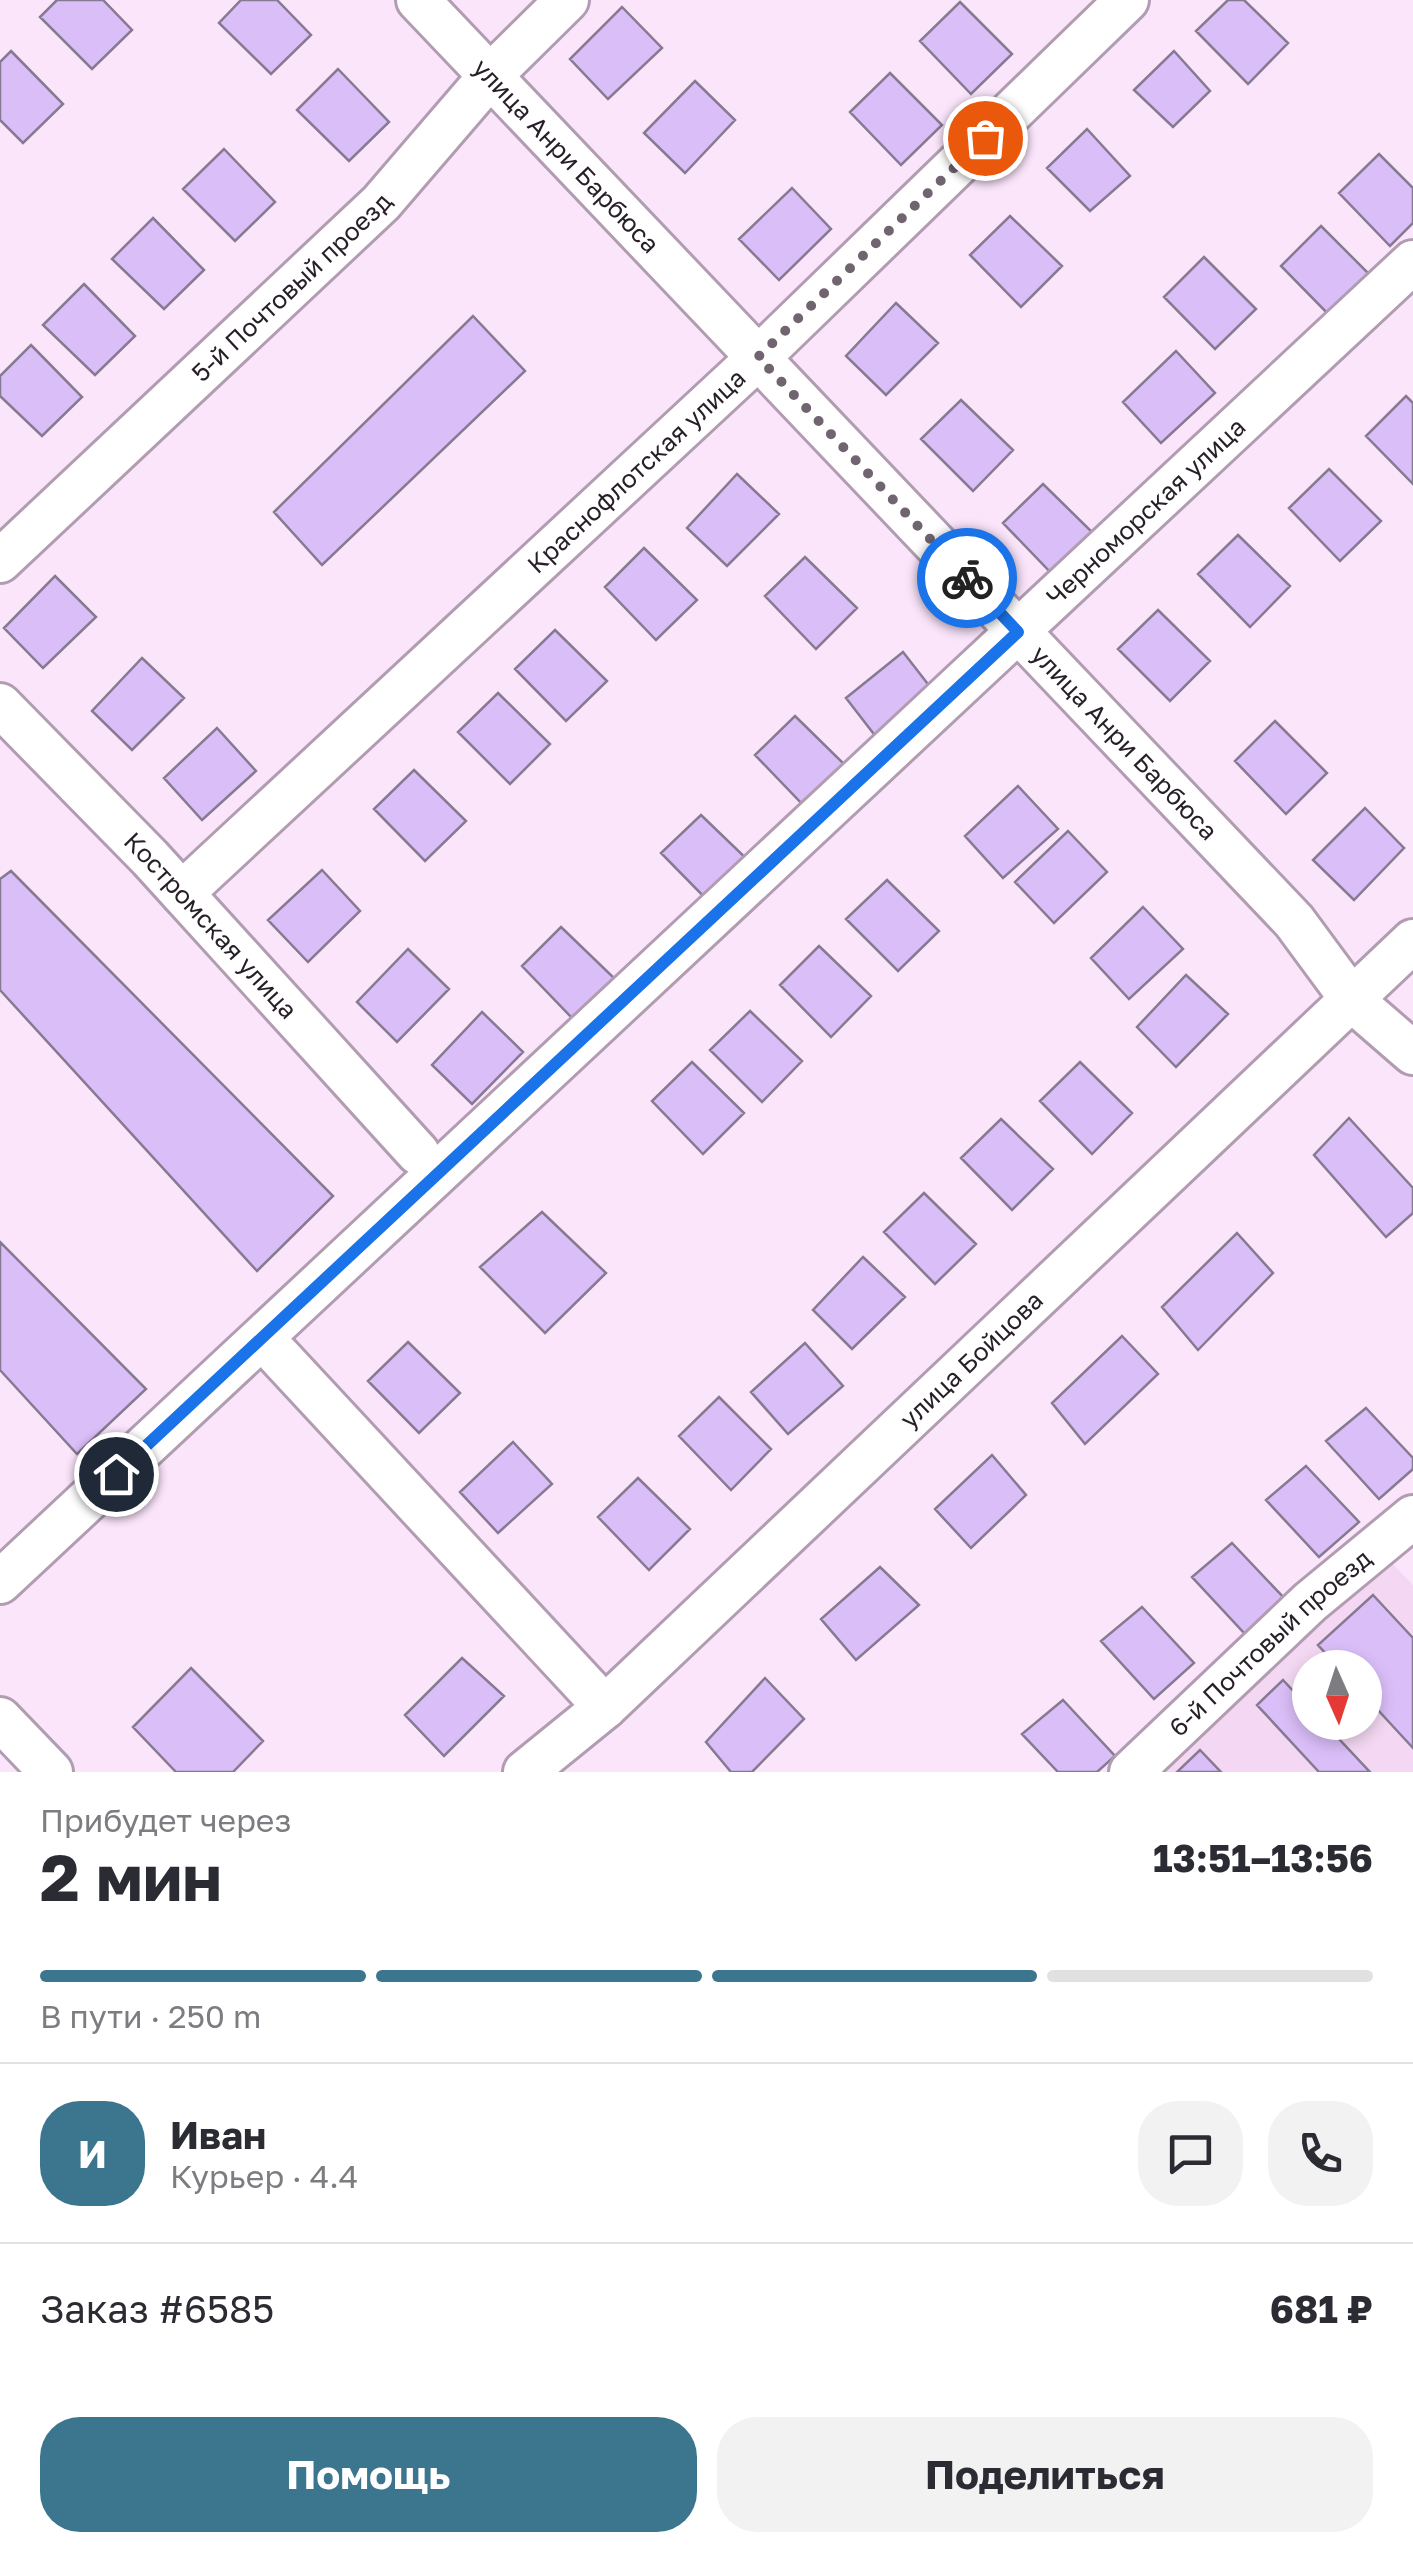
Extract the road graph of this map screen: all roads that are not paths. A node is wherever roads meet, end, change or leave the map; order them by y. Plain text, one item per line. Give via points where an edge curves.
1 (418, 0) edge
2 (567, 0) edge
3 (1127, 0) edge
4 (491, 75) junction
5 (1413, 262) edge
6 (758, 357) junction
7 (0, 561) edge
8 (1018, 632) junction
9 (0, 705) edge
10 (182, 894) junction
11 (1413, 941) edge
12 (1353, 1001) junction
13 (1413, 1053) edge
14 (418, 1153) dead end
15 (278, 1355) dead end
16 (1406, 1537) edge
17 (0, 1582) edge
18 (605, 1707) junction
19 (0, 1719) edge
20 (50, 1772) edge
21 (525, 1772) edge
22 (1131, 1772) edge

1 - 4 street, улица Анри Барбюса
2 - 4 street, 5-й Почтовый проезд
3 - 6 street, Краснофлотская улица
4 - 6 street, улица Анри Барбюса
4 - 7 street, 5-й Почтовый проезд via 380,204
5 - 8 street, Черноморская улица
6 - 8 street, улица Анри Барбюса
6 - 10 street, Краснофлотская улица
8 - 12 street, улица Анри Барбюса via 1294,921
8 - 17 street, Черноморская улица
9 - 10 street, Костромская улица
10 - 14 street, Костромская улица
11 - 12 street, улица Бойцова
12 - 13 street, улица Анри Барбюса
12 - 18 street, улица Бойцова
15 - 18 street
16 - 22 street, 6-й Почтовый проезд via 1310,1602
18 - 21 street, улица Бойцова
19 - 20 street

